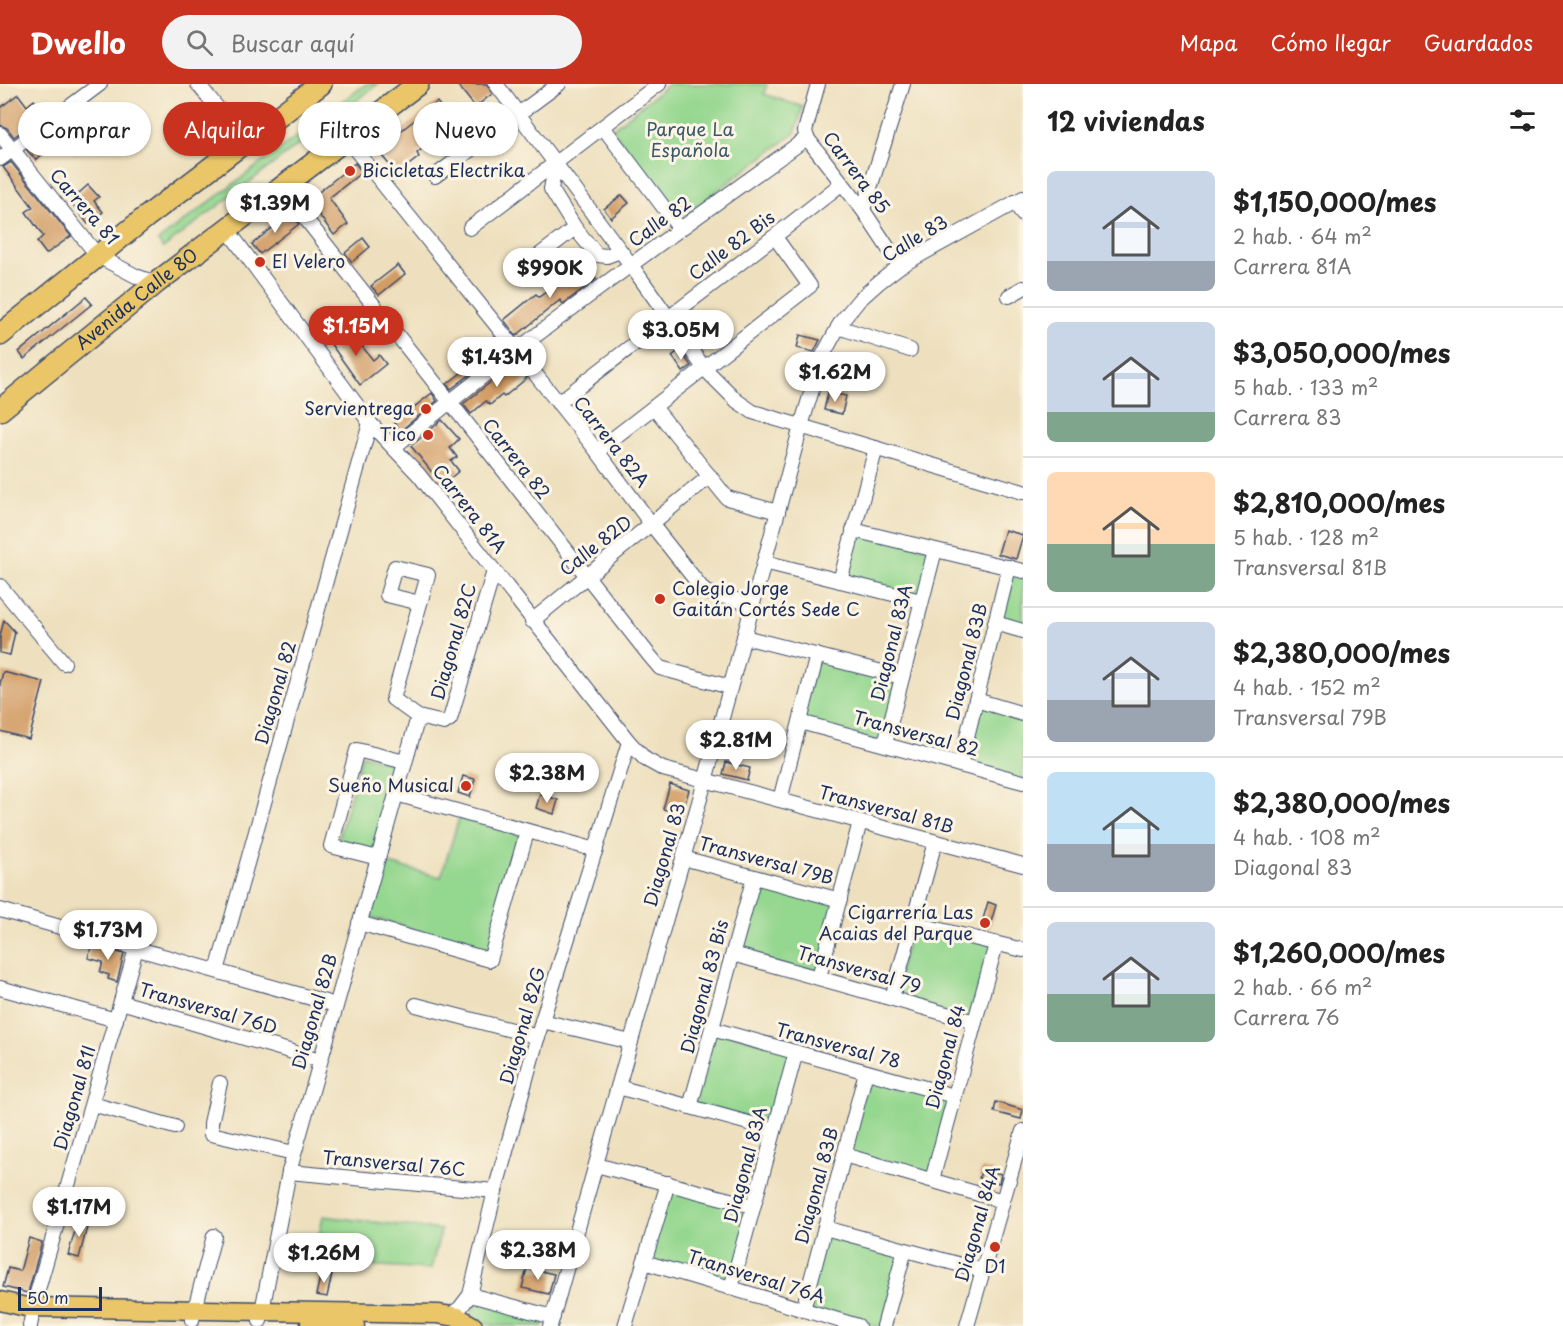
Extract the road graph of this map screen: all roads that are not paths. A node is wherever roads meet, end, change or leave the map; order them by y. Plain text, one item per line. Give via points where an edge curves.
1 (100, 84) edge
2 (198, 84) edge
3 (321, 84) edge
4 (418, 84) edge
5 (496, 84) edge
6 (559, 84) edge
7 (659, 84) edge
8 (818, 84) edge
9 (903, 84) edge
10 (213, 102) edge
11 (394, 102) edge
12 (286, 110) edge
13 (519, 113) junction
14 (603, 127) junction
15 (0, 134) edge
16 (806, 135) junction
17 (13, 150) junction
18 (225, 156) edge
19 (322, 156) edge
20 (361, 156) edge
21 (0, 159) edge
22 (557, 167) junction
23 (435, 176) dead end
24 (288, 182) junction
25 (841, 184) junction
26 (1019, 200) edge
27 (863, 210) junction
28 (1023, 215) edge
29 (470, 228) dead end
30 (575, 228) junction
31 (227, 229) junction
32 (680, 229) junction
33 (775, 237) junction
34 (620, 251) junction
35 (98, 256) junction
36 (631, 265) junction
37 (900, 266) junction
38 (516, 273) dead end
39 (156, 283) junction
40 (1023, 288) edge
41 (1009, 296) dead end
42 (668, 316) junction
43 (838, 327) junction
44 (0, 335) edge
45 (910, 350) dead end
46 (517, 351) junction
47 (704, 368) junction
48 (449, 402) junction
49 (558, 403) junction
50 (654, 407) junction
51 (0, 410) edge
52 (370, 423) junction
53 (801, 426) junction
54 (394, 447) junction
55 (876, 448) junction
56 (597, 451) junction
57 (710, 476) junction
58 (1023, 492) edge
59 (778, 512) junction
60 (652, 525) junction
61 (854, 530) junction
62 (935, 550) junction
63 (764, 562) junction
64 (1009, 567) junction
65 (494, 571) junction
66 (1023, 571) edge
67 (586, 577) junction
68 (840, 581) junction
69 (0, 586) edge
70 (921, 601) junction
71 (420, 603) junction
72 (753, 604) junction
73 (532, 621) junction
74 (995, 623) junction
75 (1023, 631) edge
76 (744, 637) junction
77 (817, 655) junction
78 (64, 663) dead end
79 (902, 677) junction
80 (730, 687) junction
81 (976, 700) junction
82 (1023, 714) edge
83 (418, 717) junction
84 (800, 722) junction
85 (629, 742) junction
86 (885, 744) junction
87 (405, 762) junction
88 (960, 765) junction
89 (705, 781) junction
90 (1023, 782) edge
91 (396, 794) junction
92 (780, 800) junction
93 (860, 822) junction
94 (526, 832) junction
95 (935, 842) junction
96 (596, 850) junction
97 (378, 858) junction
98 (683, 858) junction
99 (1022, 861) edge
100 (754, 877) junction
101 (840, 900) junction
102 (0, 910) edge
103 (359, 923) junction
104 (912, 923) junction
105 (996, 944) junction
106 (136, 949) junction
107 (1023, 950) edge
108 (733, 954) junction
109 (217, 971) junction
110 (819, 977) junction
111 (0, 988) edge
112 (892, 998) junction
113 (121, 1002) junction
114 (336, 1005) junction
115 (416, 1005) dead end
116 (116, 1020) junction
117 (542, 1021) junction
118 (975, 1022) junction
119 (712, 1029) junction
120 (538, 1036) junction
121 (631, 1042) junction
122 (796, 1053) junction
123 (320, 1060) junction
124 (866, 1072) junction
125 (220, 1083) dead end
126 (618, 1087) junction
127 (954, 1096) junction
128 (92, 1104) junction
129 (690, 1107) junction
130 (175, 1127) dead end
131 (774, 1130) junction
132 (1023, 1131) edge
133 (294, 1153) junction
134 (844, 1155) junction
135 (596, 1165) junction
136 (1018, 1165) edge
137 (289, 1172) junction
138 (932, 1180) junction
139 (668, 1183) junction
140 (495, 1191) junction
141 (1003, 1201) junction
142 (753, 1206) junction
143 (825, 1228) junction
144 (214, 1236) dead end
145 (905, 1250) junction
146 (644, 1262) junction
147 (983, 1271) junction
148 (731, 1288) junction
149 (470, 1295) junction
150 (0, 1301) edge
151 (803, 1310) junction
152 (0, 1312) edge
153 (193, 1315) junction
154 (261, 1315) junction
155 (451, 1315) junction
156 (32, 1317) edge
157 (302, 1320) edge
158 (552, 1321) edge
159 (355, 1326) edge
160 (473, 1326) edge
161 (625, 1326) edge
162 (858, 1326) edge
163 (884, 1326) edge
164 (967, 1326) edge

1 - 17 street
2 - 10 street
3 - 12 highway
4 - 11 highway, Avenida Calle 80
5 - 13 street
6 - 13 street
7 - 14 street
8 - 16 street
9 - 27 street
13 - 22 street
13 - 23 street
14 - 22 street
14 - 32 street
15 - 17 street, Carrera 81
16 - 25 street, Carrera 85
16 - 32 street, Calle 82
17 - 21 street
17 - 35 street, Carrera 81
18 - 35 highway
19 - 24 highway, Avenida Calle 80
20 - 46 street, Carrera 82A
22 - 29 street
22 - 30 street via 551,189
22 - 34 street
24 - 31 highway, Avenida Calle 80
24 - 48 street, Carrera 82 via 298,209
25 - 27 street, Carrera 85
25 - 33 street, Calle 82 Bis
26 - 28 street
26 - 37 street, Calle 83
27 - 37 street, Carrera 85
30 - 34 street via 597,255
30 - 38 street
31 - 39 highway, Avenida Calle 80
31 - 52 street, Carrera 81A
32 - 36 street, Calle 82
33 - 42 street, Calle 82 Bis
33 - 47 street via 810,286
34 - 36 street
35 - 39 street, Carrera 81
35 - 44 highway
36 - 42 street
36 - 46 street, Calle 82
37 - 43 street, Calle 83 via 860,300
39 - 51 highway, Avenida Calle 80
40 - 41 street
42 - 47 street
42 - 49 street, Calle 82 Bis
43 - 45 street
43 - 53 street, Diagonal 83 via 822,357
46 - 48 street, Calle 82
46 - 49 street, Carrera 82A
47 - 50 street
47 - 53 street via 753,412
48 - 54 street, Calle 82
48 - 67 street, Carrera 82
49 - 56 street, Carrera 82A
50 - 56 street
50 - 57 street
52 - 54 street, Carrera 81A
52 - 109 street, Diagonal 82
53 - 55 street
53 - 59 street, Diagonal 83
54 - 65 street, Carrera 81A
55 - 58 street
55 - 61 street
56 - 60 street, Carrera 82A
57 - 59 street via 727,498
57 - 60 street, Calle 82D
59 - 63 street, Diagonal 83
60 - 67 street, Calle 82D
60 - 72 street, Carrera 82A via 705,592
61 - 62 street
61 - 68 street
62 - 64 street
62 - 70 street, Diagonal 83A
63 - 68 street
63 - 72 street, Diagonal 83
64 - 66 street
64 - 74 street, Diagonal 83B
65 - 73 street, Carrera 81A
65 - 83 street, Diagonal 82C via 450,719 444,723
67 - 73 street, Calle 82D
67 - 80 street, Carrera 82 via 660,668
68 - 70 street
69 - 78 street
70 - 79 street, Diagonal 83A
71 - 71 street via 428,575 395,567 387,595
71 - 83 street via 393,699
72 - 76 street, Diagonal 83
73 - 85 street, Carrera 81A
74 - 75 street
74 - 81 street, Diagonal 83B
76 - 77 street
76 - 80 street, Diagonal 83
77 - 79 street
77 - 84 street
79 - 86 street, Diagonal 83A
80 - 89 street, Diagonal 83
81 - 82 street
81 - 88 street, Diagonal 83B
83 - 87 street, Diagonal 82B
84 - 86 street, Transversal 82
84 - 92 street
85 - 89 street, Carrera 81A via 651,764
85 - 96 street, Diagonal 82G
86 - 88 street, Transversal 82
87 - 91 street, Diagonal 82B
87 - 97 street via 357,750 331,846
88 - 90 street, Transversal 82
89 - 92 street, Transversal 81B
89 - 98 street, Diagonal 83
91 - 94 street
91 - 97 street, Diagonal 82B
92 - 93 street, Transversal 81B
93 - 95 street, Transversal 81B
93 - 101 street
94 - 96 street
94 - 103 street via 490,960
95 - 99 street, Transversal 81B
95 - 104 street
96 - 117 street, Diagonal 82G
97 - 103 street, Diagonal 82B
98 - 100 street, Transversal 79B
98 - 121 street, Diagonal 83
100 - 101 street, Transversal 79B
100 - 108 street, Diagonal 83 Bis
101 - 110 street
102 - 106 street
103 - 114 street, Diagonal 82B
104 - 105 street
104 - 112 street
105 - 107 street
105 - 118 street, Diagonal 84
106 - 109 street
106 - 113 street, Diagonal 81I
108 - 110 street, Transversal 79
108 - 119 street, Diagonal 83 Bis
109 - 114 street
110 - 112 street, Transversal 79
111 - 116 street
112 - 118 street, Transversal 79
113 - 116 street, Diagonal 81I
113 - 123 street, Transversal 76D
114 - 123 street, Diagonal 82B
115 - 120 street
116 - 128 street, Diagonal 81I
117 - 120 street, Diagonal 82G
117 - 121 street
118 - 127 street, Diagonal 84
119 - 122 street, Transversal 78
119 - 129 street, Diagonal 83 Bis
120 - 140 street, Diagonal 82G
121 - 126 street, Diagonal 83
122 - 124 street, Transversal 78
122 - 131 street, Diagonal 83A
123 - 133 street, Diagonal 82B
124 - 127 street, Transversal 78
124 - 134 street, Diagonal 83B
125 - 133 street via 211,1134
126 - 129 street
126 - 135 street, Diagonal 83
127 - 138 street, Diagonal 84
128 - 130 street
128 - 156 street, Diagonal 81I
129 - 131 street
131 - 142 street, Diagonal 83A
132 - 136 street, Diagonal 84A
133 - 137 street, Diagonal 82B
134 - 138 street
134 - 143 street, Diagonal 83B
135 - 139 street
135 - 158 street, Diagonal 83
136 - 141 street, Diagonal 84A
137 - 140 street, Transversal 76C
137 - 154 street, Diagonal 82B
138 - 141 street
139 - 142 street
139 - 146 street
140 - 149 street, Diagonal 82G
141 - 147 street, Diagonal 84A
142 - 148 street, Diagonal 83A
143 - 145 street
143 - 151 street, Diagonal 83B
144 - 153 street
145 - 147 street
145 - 163 street
146 - 148 street, Transversal 76A
146 - 161 street
147 - 164 street, Diagonal 84A
148 - 151 street, Transversal 76A
149 - 155 street
149 - 158 street
150 - 156 main road
151 - 162 street, Transversal 76A
152 - 156 main road
153 - 154 main road
153 - 156 main road
154 - 157 main road
155 - 157 main road
155 - 160 main road
157 - 159 main road

